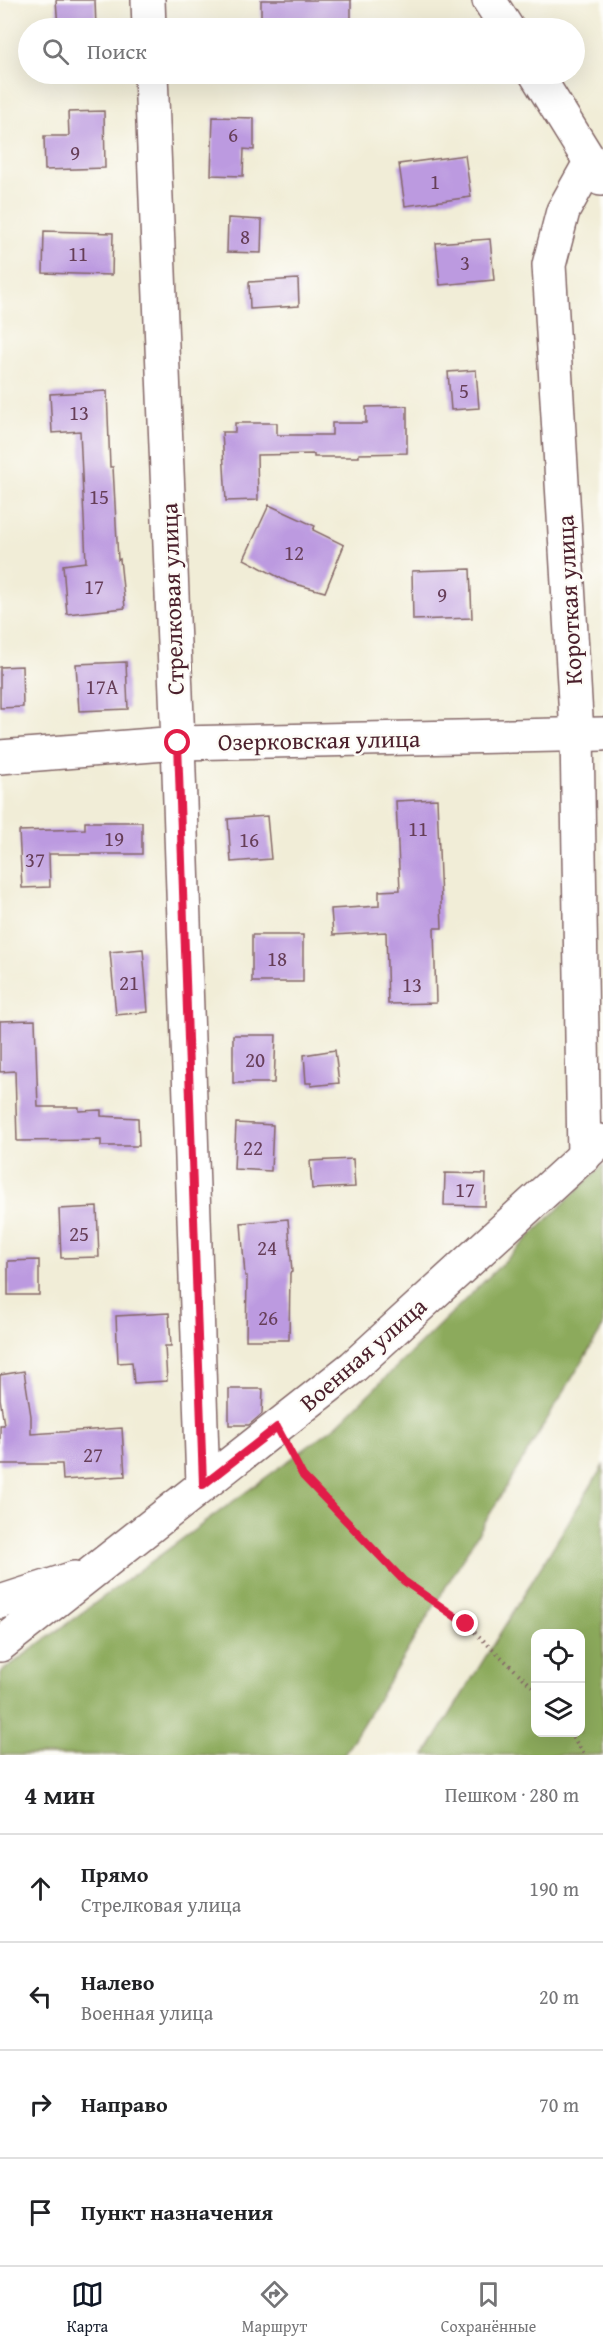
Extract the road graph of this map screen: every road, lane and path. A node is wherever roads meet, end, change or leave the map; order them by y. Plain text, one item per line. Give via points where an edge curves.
1 (148, 0) edge
2 (489, 0) edge
3 (149, 18) edge
4 (501, 18) edge
5 (151, 84) edge
6 (542, 84) edge
7 (597, 172) edge
8 (590, 734) edge
9 (178, 743) junction
10 (0, 757) edge
11 (593, 1148) edge
12 (277, 1427) junction
13 (203, 1485) junction
14 (95, 1570) junction
15 (0, 1602) edge
16 (0, 1645) edge
17 (531, 1685) edge
18 (572, 1737) edge
19 (585, 1755) edge

1 - 3 street
2 - 4 street
5 - 9 street, Стрелковая улица
6 - 7 street
7 - 8 street, Короткая улица via 562,211 549,265
8 - 9 street, Озерковская улица
8 - 11 street, Короткая улица
9 - 10 street, Озерковская улица
9 - 13 street, Стрелковая улица
11 - 12 street, Военная улица via 353,1367
12 - 13 street, Военная улица
12 - 17 path via 303,1476 404,1581 466,1624
13 - 14 street, Военная улица
14 - 15 street
14 - 16 street, Военная улица
18 - 19 path

